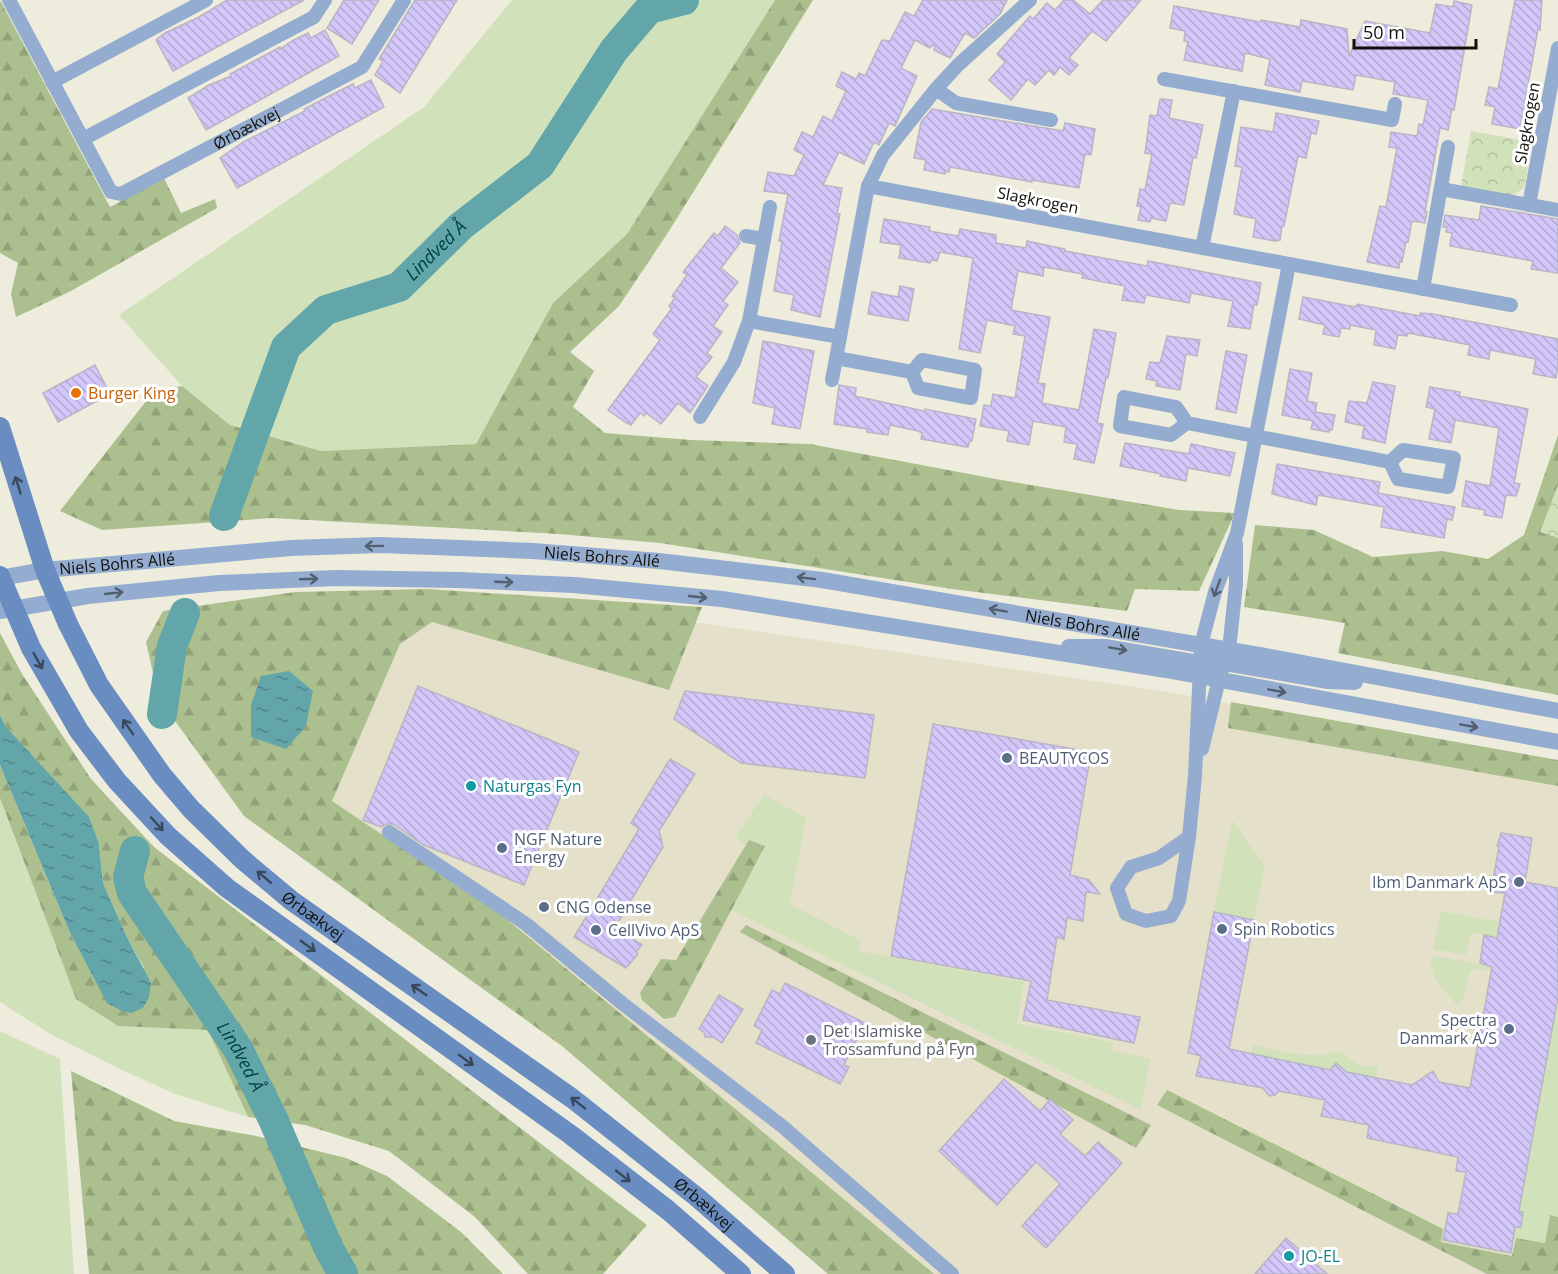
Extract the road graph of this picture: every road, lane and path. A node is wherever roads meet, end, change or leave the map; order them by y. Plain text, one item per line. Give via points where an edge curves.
1 (9, 0) edge
2 (206, 0) edge
3 (325, 0) edge
4 (404, 0) edge
5 (1030, 0) edge
6 (1558, 48) edge
7 (1164, 79) dead end
8 (52, 82) junction
9 (936, 89) junction
10 (1233, 91) junction
11 (1395, 104) dead end
12 (1051, 120) dead end
13 (83, 139) junction
14 (1448, 147) dead end
15 (868, 186) junction
16 (1441, 189) junction
17 (1529, 205) junction
18 (770, 207) dead end
19 (1558, 210) edge
20 (746, 236) dead end
21 (764, 238) junction
22 (1202, 248) junction
23 (1289, 264) junction
24 (1423, 289) junction
25 (1511, 305) dead end
26 (749, 321) junction
27 (840, 337) junction
28 (836, 358) junction
29 (912, 372) junction
30 (832, 380) dead end
31 (700, 417) dead end
32 (1187, 423) junction
33 (0, 427) edge
34 (1256, 436) junction
35 (1390, 462) dead end
36 (1237, 533) junction
37 (45, 570) junction
38 (0, 577) edge
39 (56, 601) junction
40 (7, 609) edge
41 (1201, 645) junction
42 (1224, 664) junction
43 (1199, 669) junction
44 (1558, 711) edge
45 (1558, 742) edge
46 (1195, 776) junction
47 (389, 832) dead end
48 (1189, 837) junction
49 (741, 1274) edge
50 (785, 1274) edge
51 (952, 1274) edge

1 - 8 street, Ørbækvej
2 - 8 street
3 - 13 street via 314,17
4 - 13 street, Ørbækvej via 362,68 121,194 111,192
5 - 9 street
6 - 17 street, Slagkrogen
7 - 10 street
8 - 13 street, Ørbækvej
9 - 12 street via 956,103
9 - 15 street via 883,155
10 - 11 street via 1392,120
10 - 22 street
14 - 16 street
15 - 22 street, Slagkrogen
15 - 27 street
16 - 17 street
16 - 24 street
17 - 19 street
18 - 21 street
20 - 21 street
21 - 26 street
22 - 23 street, Slagkrogen
23 - 24 street, Slagkrogen
23 - 34 street
24 - 25 street, Slagkrogen
26 - 27 street
26 - 31 street via 734,362
27 - 28 street
28 - 29 street
28 - 30 street
29 - 29 street via 918,388 970,399 975,370 922,360
32 - 32 street via 1171,435 1120,426 1125,397 1176,407
32 - 34 street
37 -> 33 main road, Ørbækvej
34 - 35 street
34 - 36 street
36 -> 41 street
36 - 42 street via 1236,584
37 - 38 street, Niels Bohrs Allé
37 - 39 main road, Ørbækvej
41 -> 37 street, Niels Bohrs Allé via 822,580 533,550 381,545 291,548
38 - 40 main road, Ørbækvej
39 - 40 street, Niels Bohrs Allé
39 -> 43 street, Niels Bohrs Allé via 219,583 336,578 574,585 722,599 1018,646
50 -> 39 main road, Ørbækvej via 698,1198 573,1099 292,901 243,860 162,775 99,685
40 -> 49 main road, Ørbækvej via 79,730 117,781 168,836 227,888 571,1135 669,1211
41 - 42 street, Niels Bohrs Allé
41 - 43 street
42 - 43 street
42 - 43 street, Niels Bohrs Allé
42 - 44 street, Niels Bohrs Allé via 1414,684
42 -> 45 street, Niels Bohrs Allé via 1259,688
42 - 46 street
43 - 46 street
46 - 48 street
47 - 51 street via 526,924 782,1126
48 - 48 street via 1179,901 1171,916 1146,921 1126,914 1117,888 1131,867 1159,858

